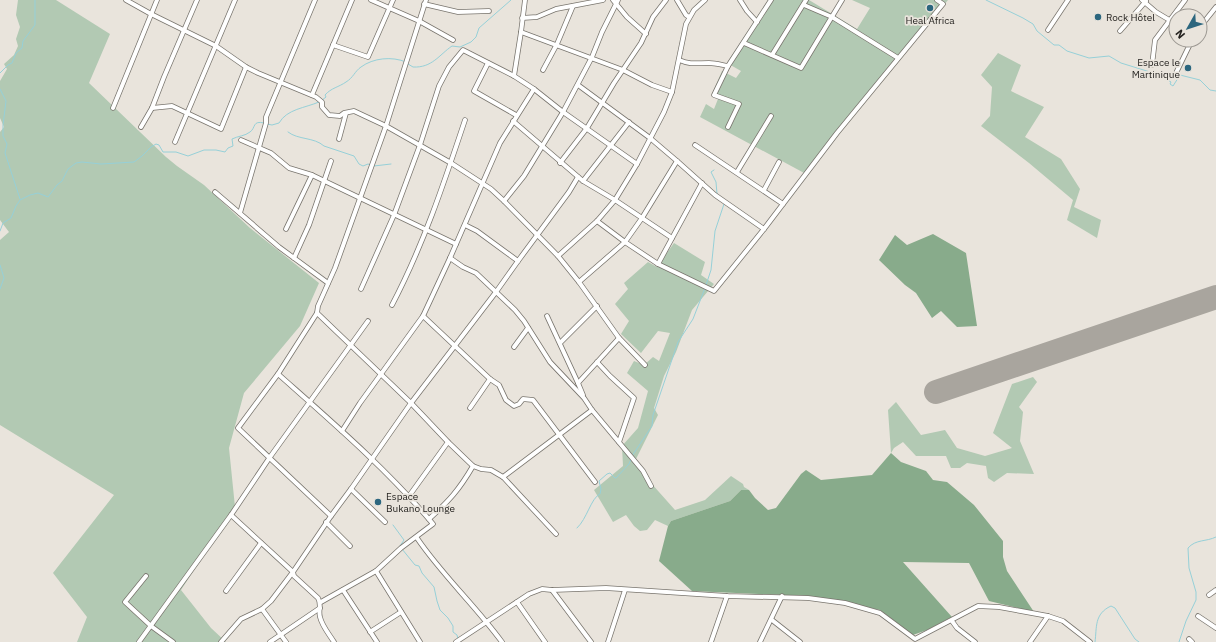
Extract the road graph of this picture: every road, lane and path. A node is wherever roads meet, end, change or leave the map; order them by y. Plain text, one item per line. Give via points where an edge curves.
1 (126, 0) edge
2 (157, 0) edge
3 (197, 0) edge
4 (235, 0) edge
5 (315, 0) edge
6 (352, 0) edge
7 (372, 0) edge
8 (393, 0) edge
9 (525, 0) edge
10 (603, 0) edge
11 (666, 0) edge
12 (677, 0) edge
13 (704, 0) edge
14 (740, 0) edge
15 (771, 0) edge
16 (806, 0) edge
17 (842, 0) edge
18 (937, 0) edge
19 (1068, 0) edge
20 (616, 1) edge
21 (1144, 1) edge
22 (425, 2) edge
23 (586, 2) edge
24 (804, 5) junction
25 (573, 6) junction
26 (1216, 7) edge
27 (390, 8) junction
28 (489, 11) dead end
29 (151, 14) junction
30 (689, 17) junction
31 (832, 17) junction
32 (1208, 17) edge
33 (522, 18) junction
34 (1168, 20) edge
35 (419, 21) junction
36 (757, 22) junction
37 (1168, 22) edge
38 (184, 30) junction
39 (1048, 30) dead end
40 (1120, 31) dead end
41 (521, 32) junction
42 (646, 34) junction
43 (453, 40) dead end
44 (744, 43) junction
45 (557, 44) junction
46 (216, 46) junction
47 (333, 46) junction
48 (1188, 48) edge
49 (772, 56) junction
50 (592, 57) junction
51 (898, 58) junction
52 (679, 60) junction
53 (488, 63) junction
54 (1152, 65) dead end
55 (728, 66) junction
56 (246, 67) junction
57 (543, 70) dead end
58 (623, 70) junction
59 (1176, 73) dead end
60 (514, 76) junction
61 (280, 82) junction
62 (578, 85) junction
63 (534, 89) junction
64 (672, 92) junction
65 (312, 95) junction
66 (603, 103) junction
67 (112, 108) dead end
68 (152, 108) junction
69 (563, 112) junction
70 (187, 113) junction
71 (346, 113) junction
72 (516, 115) junction
73 (772, 116) dead end
74 (465, 120) dead end
75 (513, 121) junction
76 (629, 122) junction
77 (386, 126) junction
78 (141, 127) dead end
79 (728, 127) dead end
80 (587, 128) junction
81 (650, 138) junction
82 (339, 139) dead end
83 (241, 140) dead end
84 (175, 142) dead end
85 (610, 145) junction
86 (695, 145) dead end
87 (420, 146) junction
88 (542, 147) junction
89 (258, 148) junction
90 (677, 160) junction
91 (331, 161) dead end
92 (779, 162) dead end
93 (451, 163) junction
94 (560, 163) junction
95 (637, 164) junction
96 (737, 172) junction
97 (312, 175) junction
98 (578, 177) junction
99 (583, 181) junction
100 (325, 182) junction
101 (702, 183) junction
102 (482, 184) junction
103 (764, 190) junction
104 (215, 192) dead end
105 (360, 199) junction
106 (615, 200) junction
107 (504, 201) junction
108 (783, 204) junction
109 (240, 213) junction
110 (394, 215) junction
111 (642, 218) junction
112 (597, 221) junction
113 (465, 225) junction
114 (286, 229) dead end
115 (764, 229) junction
116 (427, 230) junction
117 (536, 235) junction
118 (672, 238) junction
119 (625, 242) junction
120 (456, 244) junction
121 (558, 256) junction
122 (294, 258) junction
123 (450, 258) junction
124 (518, 261) junction
125 (658, 264) junction
126 (579, 282) junction
127 (328, 283) junction
128 (362, 289) dead end
129 (496, 292) junction
130 (392, 305) dead end
131 (597, 306) junction
132 (317, 313) junction
133 (423, 316) junction
134 (547, 316) dead end
135 (368, 322) dead end
136 (528, 328) junction
137 (619, 338) junction
138 (560, 343) junction
139 (351, 346) junction
140 (454, 346) junction
141 (514, 347) dead end
142 (597, 362) junction
143 (645, 365) dead end
144 (278, 374) junction
145 (381, 374) junction
146 (490, 379) junction
147 (578, 383) junction
148 (584, 398) junction
149 (310, 402) junction
150 (411, 403) junction
151 (470, 408) dead end
152 (592, 410) junction
153 (342, 431) junction
154 (559, 434) junction
155 (448, 442) junction
156 (618, 442) junction
157 (270, 457) junction
158 (372, 459) junction
159 (473, 466) junction
160 (502, 477) junction
161 (594, 482) dead end
162 (651, 486) dead end
163 (351, 490) junction
164 (409, 496) junction
165 (231, 515) junction
166 (331, 516) junction
167 (429, 519) junction
168 (326, 522) junction
169 (385, 522) dead end
170 (556, 534) dead end
171 (416, 538) junction
172 (261, 543) junction
173 (350, 546) dead end
174 (376, 571) junction
175 (293, 572) junction
176 (146, 576) dead end
177 (343, 590) junction
178 (552, 590) junction
179 (625, 590) junction
180 (1216, 590) edge
181 (226, 591) dead end
182 (727, 596) junction
183 (782, 596) junction
184 (1209, 596) dead end
185 (320, 602) junction
186 (516, 602) junction
187 (320, 608) junction
188 (262, 609) junction
189 (401, 612) junction
190 (1048, 616) junction
191 (1198, 616) dead end
192 (772, 620) junction
193 (487, 621) junction
194 (952, 621) junction
195 (151, 626) junction
196 (1216, 628) edge
197 (370, 632) junction
198 (281, 635) junction
199 (917, 640) edge
200 (458, 641) edge
201 (1032, 641) edge
202 (139, 642) edge
203 (173, 642) edge
204 (222, 642) edge
205 (270, 642) edge
206 (286, 642) edge
207 (334, 642) edge
208 (377, 642) edge
209 (420, 642) edge
210 (502, 642) edge
211 (545, 642) edge
212 (590, 642) edge
213 (608, 642) edge
214 (711, 642) edge
215 (760, 642) edge
216 (800, 642) edge
217 (975, 642) edge
218 (1090, 642) edge

1 - 29 street
2 - 29 street
3 - 38 street
4 - 46 street
5 - 61 street
6 - 47 street
7 - 27 street
8 - 27 street
9 - 33 street
10 - 23 street
11 - 42 street via 653,17
12 - 30 street
13 - 30 street
14 - 36 street
15 - 36 street
16 - 24 street
17 - 31 street
18 - 51 street via 943,4
19 - 39 street
20 - 42 street via 627,17
20 - 50 street
21 - 34 street
21 - 40 street
22 - 28 street via 458,12
22 - 35 street
23 - 25 street
24 - 31 street
24 - 49 street
25 - 33 street via 556,9 537,17
25 - 45 street
26 - 32 street
27 - 35 street
27 - 47 street via 368,57
29 - 38 street
29 - 67 street
30 - 52 street
31 - 49 street via 801,68
31 - 51 street
33 - 41 street
35 - 43 street
35 - 77 street
36 - 44 street
37 - 54 street via 1155,40
38 - 46 street
38 - 68 street
41 - 45 street
41 - 60 street
42 - 58 street
44 - 49 street
44 - 55 street
45 - 50 street
45 - 57 street
46 - 56 street
46 - 70 street
47 - 65 street
48 - 59 street
50 - 58 street
50 - 62 street
51 - 108 street
52 - 55 street
52 - 64 street
53 - 60 street
53 - 72 street via 474,91
53 - 87 street via 463,50 449,67 439,86
55 - 79 street via 714,95 739,104
56 - 61 street
56 - 70 street via 221,129
58 - 64 street
58 - 66 street
60 - 63 street
61 - 65 street
61 - 89 street via 266,117
62 - 66 street
62 - 69 street
63 - 69 street
63 - 72 street
64 - 81 street
65 - 71 street via 321,101 322,107 329,115 340,116
66 - 76 street
66 - 80 street
68 - 70 street via 172,106
68 - 78 street
69 - 80 street
69 - 88 street
70 - 84 street
71 - 77 street via 354,111
71 - 82 street
72 - 75 street
73 - 96 street
74 - 93 street
75 - 88 street
75 - 102 street
76 - 81 street
76 - 85 street
77 - 87 street
77 - 105 street
80 - 85 street
80 - 94 street
81 - 90 street
81 - 95 street
83 - 89 street
85 - 95 street
85 - 99 street
86 - 96 street
87 - 93 street
87 - 110 street
88 - 94 street
88 - 107 street
89 - 97 street via 271,153 289,168
89 - 109 street
90 - 101 street
90 - 111 street
91 - 100 street
92 - 103 street
93 - 102 street
93 - 116 street
94 - 98 street
95 - 106 street
96 - 103 street
97 - 100 street
97 - 114 street
98 - 99 street
98 - 117 street
99 - 106 street
100 - 105 street
100 - 122 street via 310,225
101 - 115 street
101 - 118 street
102 - 107 street
102 - 113 street
103 - 108 street
104 - 109 street
105 - 110 street
105 - 127 street
106 - 111 street
106 - 112 street
107 - 117 street
108 - 115 street
109 - 122 street
110 - 116 street
110 - 128 street
111 - 118 street
111 - 119 street
112 - 119 street
112 - 121 street
113 - 120 street
113 - 124 street
115 - 125 street via 714,291
116 - 120 street
116 - 130 street
117 - 121 street
117 - 124 street
118 - 125 street
119 - 125 street
119 - 126 street
120 - 123 street
121 - 126 street
122 - 127 street
123 - 129 street via 476,273
123 - 133 street
124 - 129 street
126 - 131 street
127 - 132 street
129 - 136 street via 515,310
129 - 140 street
131 - 137 street
131 - 138 street
132 - 139 street
132 - 144 street
133 - 140 street
133 - 145 street
134 - 138 street
135 - 139 street
136 - 141 street
136 - 148 street via 550,362
137 - 142 street
137 - 143 street
138 - 147 street
139 - 145 street
139 - 149 street
140 - 146 street
140 - 150 street
142 - 147 street
142 - 156 street via 634,398
144 - 149 street
144 - 157 street via 238,428
145 - 150 street
145 - 153 street
146 - 151 street
146 - 154 street via 499,385 506,400 514,406 524,399 533,400
147 - 148 street
148 - 152 street
149 - 153 street
149 - 157 street
150 - 155 street
150 - 158 street
152 - 154 street
152 - 156 street
153 - 158 street
154 - 160 street
154 - 161 street
155 - 159 street
155 - 164 street
156 - 162 street via 643,471
157 - 165 street
157 - 166 street
158 - 163 street
158 - 164 street
159 - 160 street via 491,470
159 - 167 street via 449,501
160 - 170 street
163 - 166 street
163 - 169 street
164 - 167 street
165 - 172 street
165 - 195 street
166 - 168 street
167 - 171 street via 433,524
168 - 173 street
168 - 175 street
171 - 174 street
171 - 193 street via 430,558
172 - 175 street
172 - 181 street
174 - 177 street
174 - 189 street
175 - 185 street
175 - 188 street
176 - 195 street via 126,602
177 - 185 street
177 - 197 street
178 - 179 street
178 - 186 street via 542,589
178 - 212 street
179 - 182 street
179 - 213 street
180 - 184 street
182 - 183 street
182 - 214 street
183 - 192 street
183 - 199 street via 845,603 880,613
185 - 187 street
186 - 193 street
186 - 211 street
187 - 198 street
187 - 207 street via 321,621
188 - 198 street
188 - 204 street via 242,619
189 - 197 street
189 - 209 street
190 - 194 street via 978,606
190 - 201 street
190 - 218 street via 1063,620
191 - 196 street
192 - 215 street
192 - 216 street
193 - 200 street
193 - 210 street
194 - 199 street
194 - 217 street
195 - 202 street
195 - 203 street
197 - 208 street
198 - 205 street
198 - 206 street

